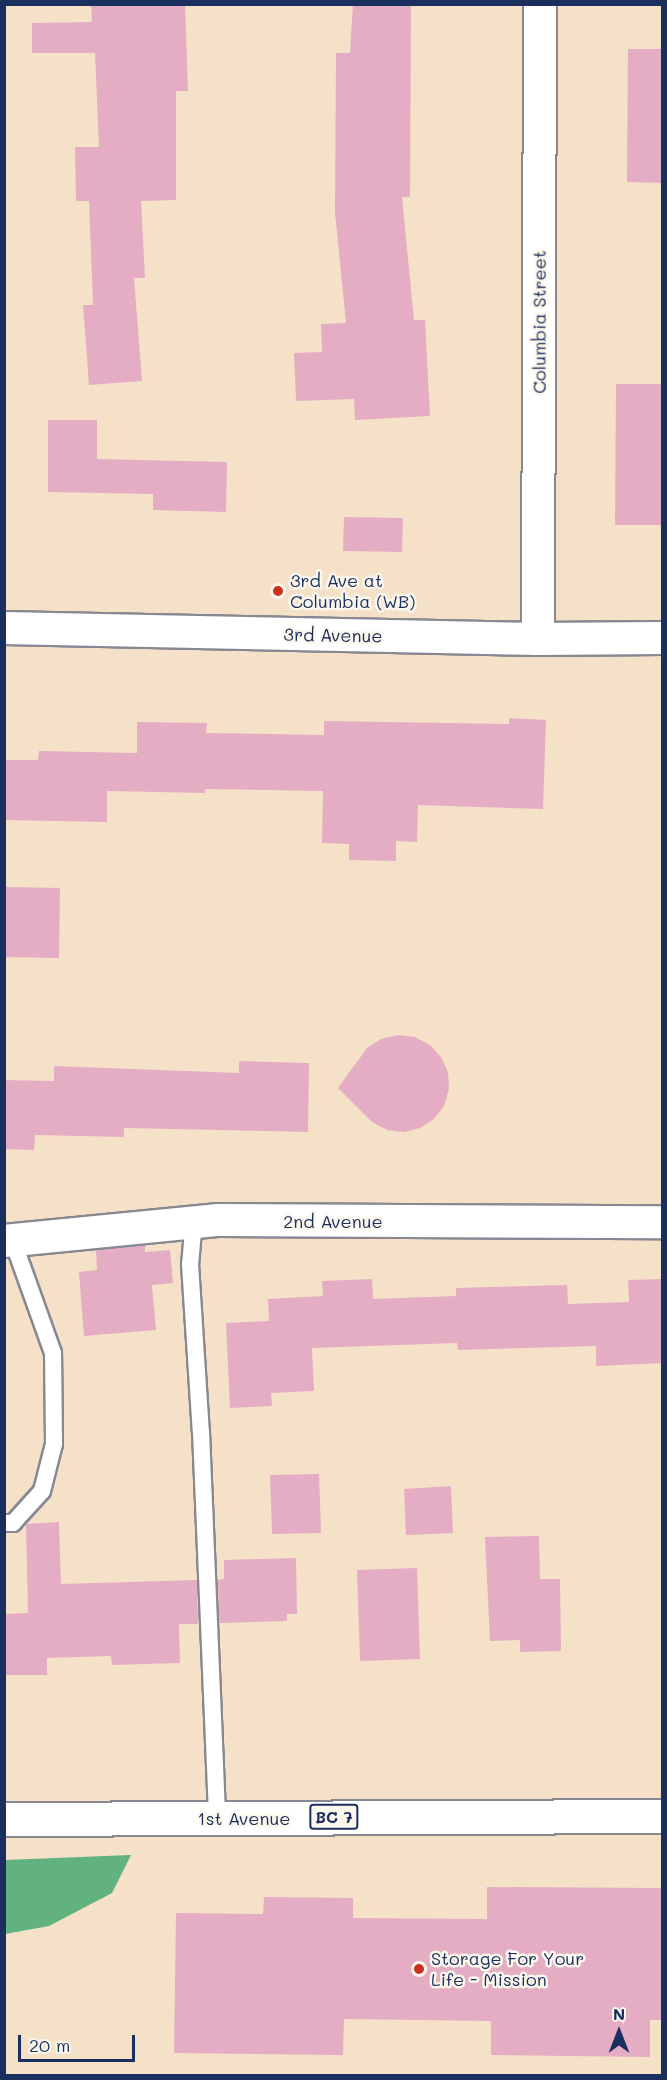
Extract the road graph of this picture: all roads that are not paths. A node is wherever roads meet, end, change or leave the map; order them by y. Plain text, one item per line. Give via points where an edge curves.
1 (540, 4) edge
2 (4, 628) edge
3 (663, 638) edge
4 (538, 639) junction
5 (207, 1222) junction
6 (663, 1222) edge
7 (9, 1241) edge
8 (4, 1523) edge
9 (663, 1815) edge
10 (217, 1818) junction
11 (4, 1819) edge

1 - 4 street, Columbia Street
2 - 4 street, 3rd Avenue
3 - 4 street, 3rd Avenue
5 - 6 street, 2nd Avenue
5 - 7 street, 2nd Avenue
5 - 10 lane via 190,1264
7 - 8 lane via 53,1353 54,1444 42,1491 14,1523
9 - 10 main road, 1st Avenue / BC 7
10 - 11 main road, 1st Avenue / BC 7

